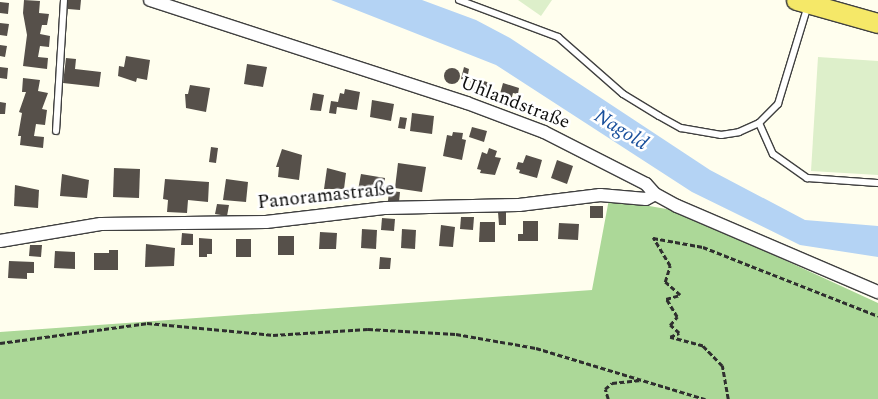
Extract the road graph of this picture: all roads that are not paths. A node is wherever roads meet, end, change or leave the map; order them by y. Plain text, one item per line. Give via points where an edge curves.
1 (64, 0) edge
2 (150, 0) edge
3 (458, 0) edge
4 (802, 2) edge
5 (878, 22) edge
6 (759, 123) junction
7 (56, 131) dead end
8 (878, 183) edge
9 (655, 194) junction
10 (0, 241) edge
11 (878, 292) edge

1 - 7 lane
2 - 9 street, Uhlandstraße via 512,119 646,184
3 - 6 lane via 558,37 623,94 681,128 721,135 739,132
4 - 5 main road
4 - 6 lane via 778,104
6 - 8 lane via 773,154 807,178
9 - 10 street, Panoramastraße via 646,199 600,195 519,205 386,208 266,222 101,224
9 - 11 street, Uhlandstraße

